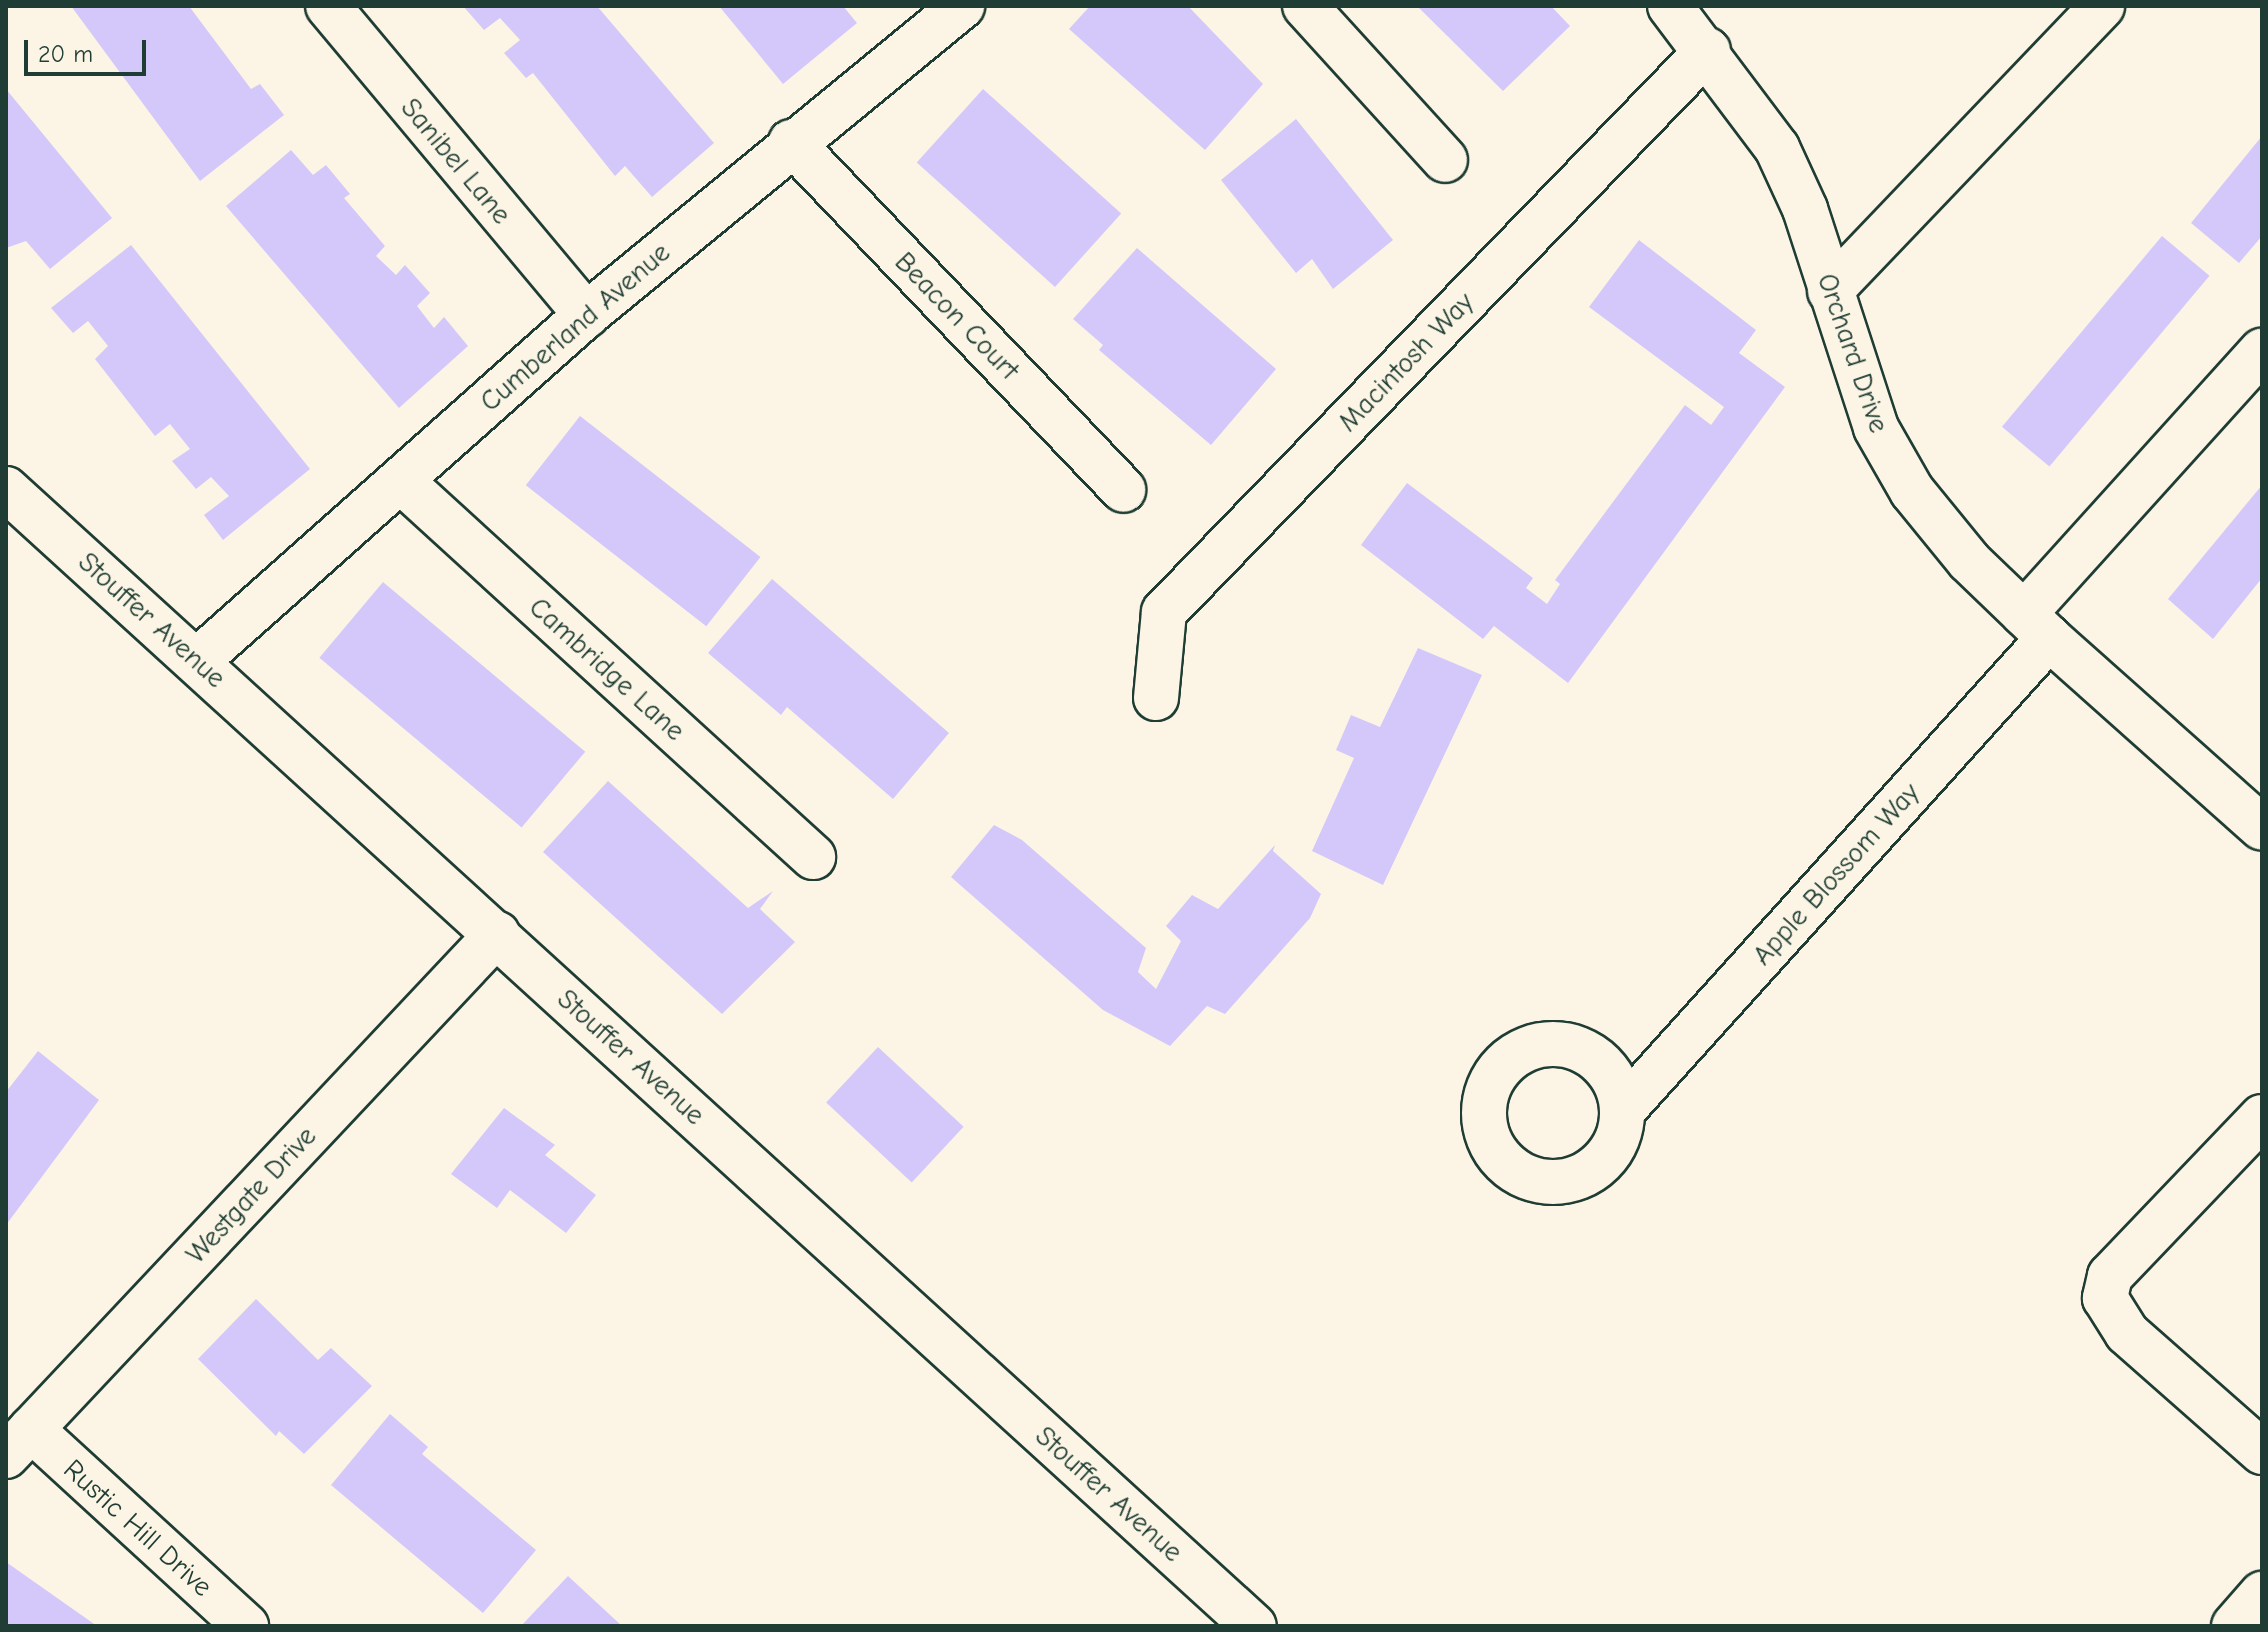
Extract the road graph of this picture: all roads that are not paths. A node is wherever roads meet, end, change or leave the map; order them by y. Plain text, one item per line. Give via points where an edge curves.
1 (328, 6) edge
2 (962, 6) edge
3 (1305, 6) edge
4 (1670, 6) edge
5 (2102, 6) edge
6 (1708, 50) junction
7 (791, 142) junction
8 (1445, 160) dead end
9 (1830, 291) junction
10 (586, 315) junction
11 (2262, 351) edge
12 (401, 481) junction
13 (6, 489) edge
14 (1123, 490) dead end
15 (2036, 626) junction
16 (198, 660) junction
17 (1156, 698) dead end
18 (2262, 828) edge
19 (813, 857) dead end
20 (497, 934) junction
21 (1623, 1110) dead end
22 (2262, 1117) edge
23 (18, 1442) edge
24 (2262, 1452) edge
25 (2262, 1594) edge
26 (246, 1626) edge
27 (1254, 1626) edge
28 (2234, 1626) edge

1 - 10 street, Sanibel Lane
2 - 7 street, Cumberland Avenue
3 - 8 street
4 - 6 street, Orchard Drive
5 - 9 street
6 - 9 street, Orchard Drive via 1777,148 1805,209
6 - 17 street, Macintosh Way via 1164,612
7 - 10 street, Cumberland Avenue
7 - 14 street, Beacon Court
9 - 15 street, Orchard Drive via 1876,428 1912,491
10 - 12 street, Cumberland Avenue
11 - 15 street, Apple Blossom Way
12 - 16 street, Cumberland Avenue
12 - 19 street, Cambridge Lane
13 - 16 street, Stouffer Avenue
15 - 18 street, Orchard Drive
15 - 21 street, Apple Blossom Way
16 - 20 street, Stouffer Avenue
20 - 23 street, Westgate Drive
20 - 27 street, Stouffer Avenue
22 - 24 street via 2110,1276 2105,1298 2127,1333
23 - 26 street, Rustic Hill Drive
25 - 28 street

